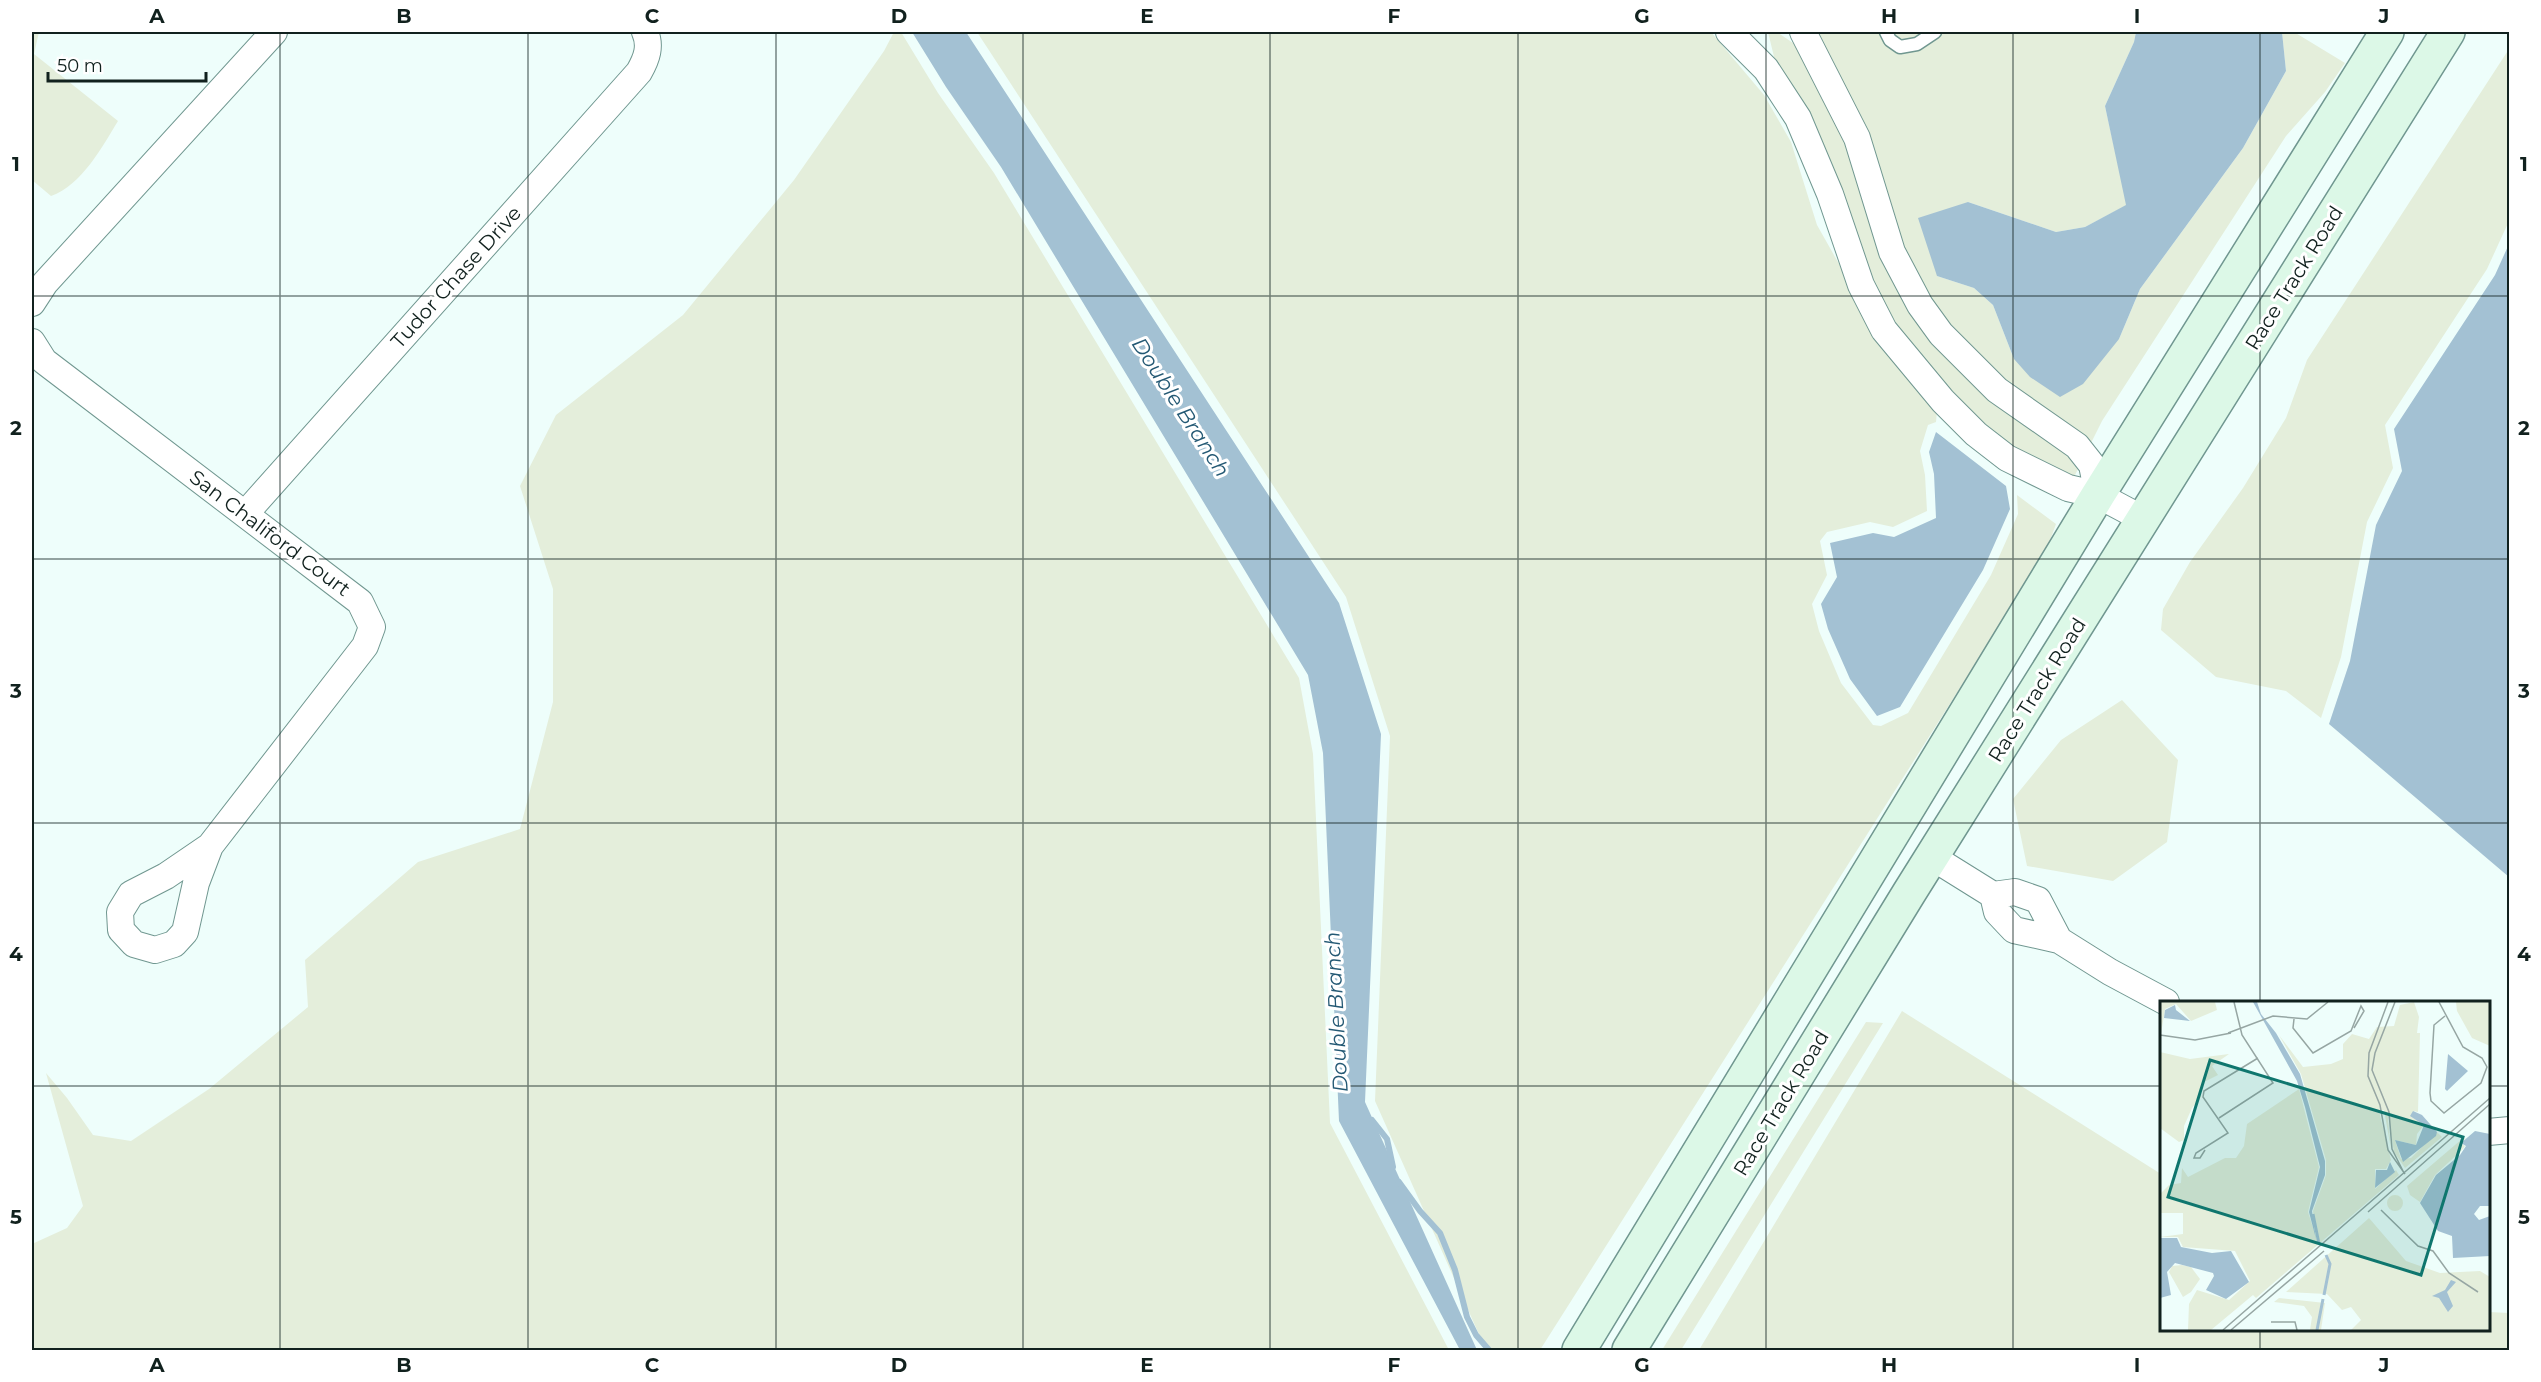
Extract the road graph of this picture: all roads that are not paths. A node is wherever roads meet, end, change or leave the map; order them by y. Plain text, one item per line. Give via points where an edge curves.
1 (274, 32) edge
2 (645, 32) edge
3 (1729, 32) edge
4 (1755, 32) edge
5 (1886, 32) edge
6 (1935, 32) edge
7 (2387, 32) edge
8 (2448, 32) edge
9 (1801, 33) edge
10 (1766, 69) junction
11 (32, 303) edge
12 (32, 342) edge
13 (2098, 495) junction
14 (245, 514) junction
15 (2143, 519) junction
16 (210, 846) dead end
17 (1932, 857) junction
18 (1993, 895) junction
19 (2059, 940) junction
20 (2164, 1001) edge
21 (2510, 1130) edge
22 (2490, 1131) edge
23 (1641, 1248) junction
24 (1678, 1271) junction
25 (1579, 1350) edge
26 (1629, 1350) edge

1 - 11 street via 45,283
2 - 14 street, Tudor Chase Drive via 648,50 639,72
3 - 10 street
4 - 10 street via 1762,43
5 - 6 lane via 1900,47 1917,44
7 - 13 main road
8 - 15 main road, Race Track Road
9 - 13 street via 1857,138 1892,252 1920,305 1941,334 1997,390 2077,446 2092,465
10 - 13 street via 1798,118 1830,194 1861,285 1884,330 1943,401 2007,458 2068,488
12 - 14 street, San Chaliford Court via 44,361
13 - 15 street
13 - 23 main road
14 - 16 street, San Chaliford Court via 360,602 372,627 365,646
15 - 17 main road, Race Track Road
17 - 18 street
17 - 24 main road, Race Track Road
18 - 19 street via 1997,912 2014,930
18 - 19 street via 2014,892 2038,900
19 - 20 street
21 - 22 street
23 - 24 main road
23 - 25 main road
24 - 26 main road, Race Track Road

